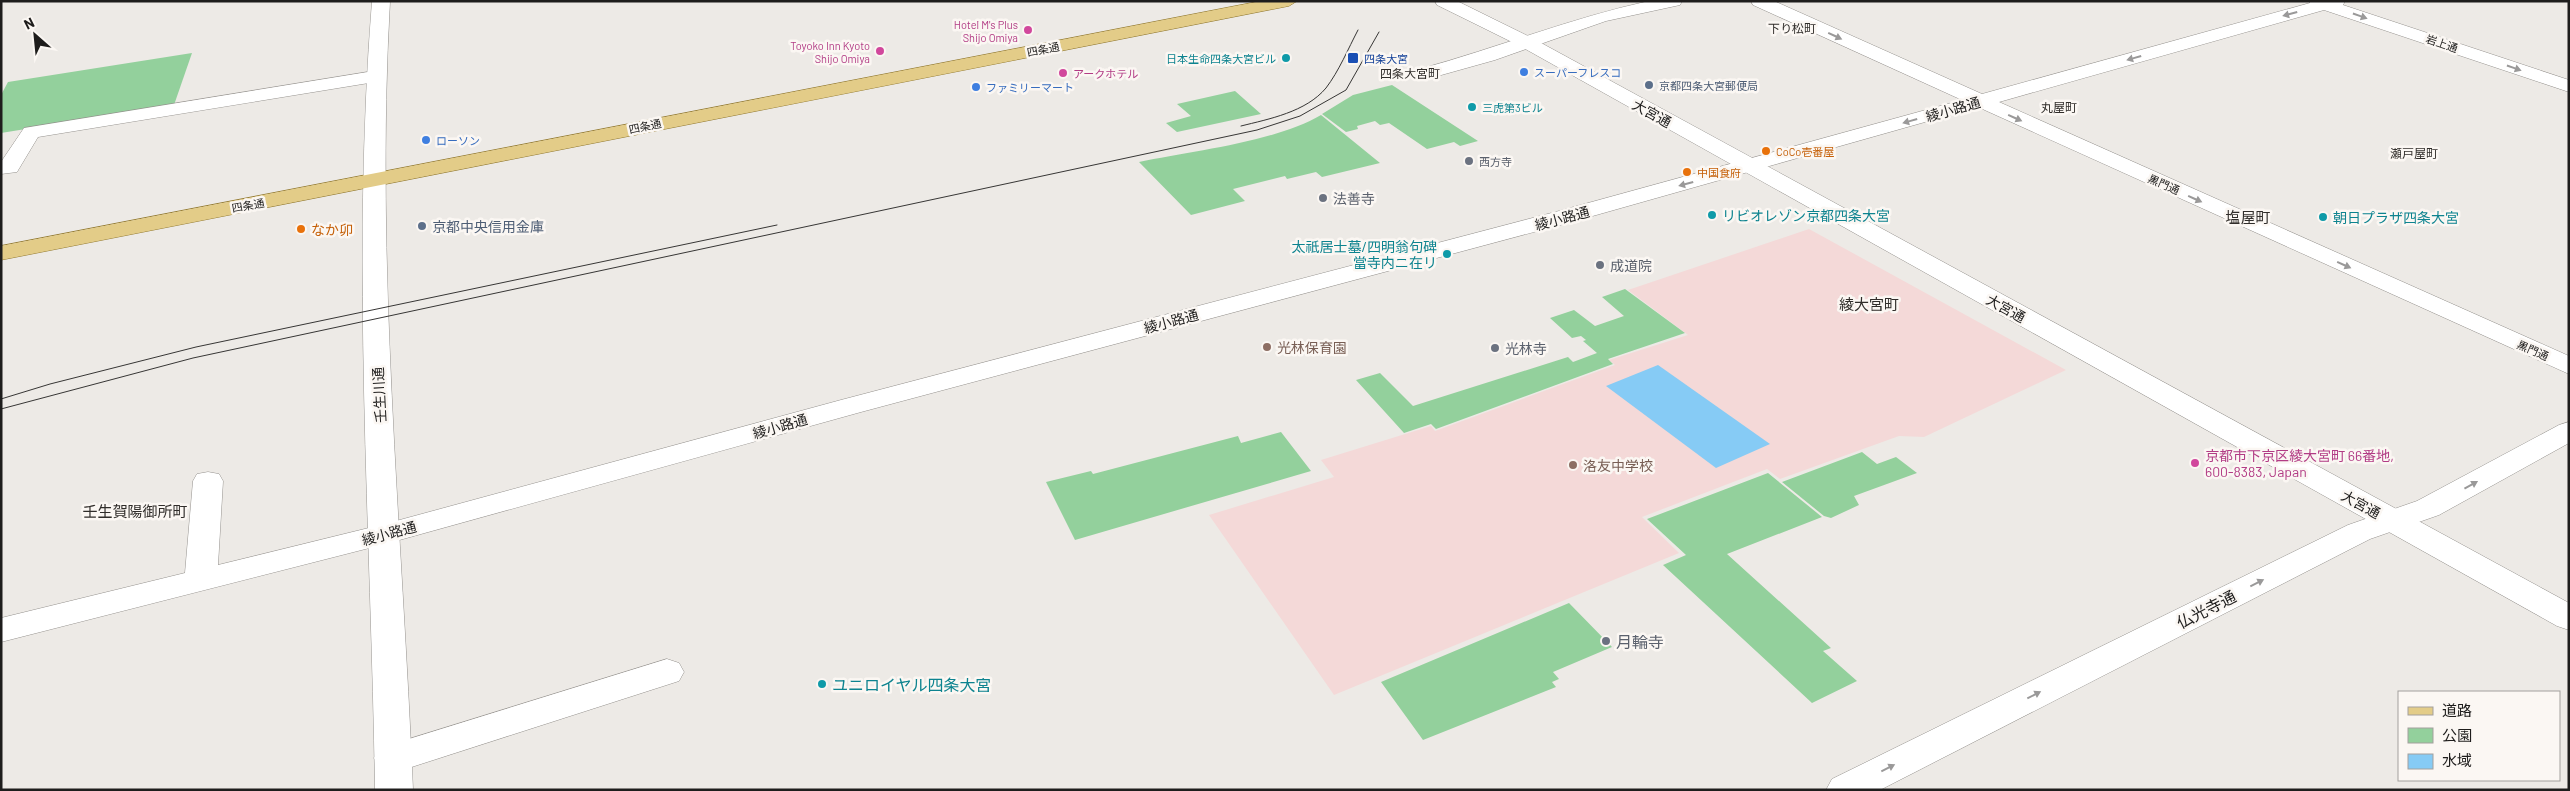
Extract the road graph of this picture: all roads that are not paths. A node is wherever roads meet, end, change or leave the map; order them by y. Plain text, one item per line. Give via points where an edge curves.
1 (381, 1) edge
2 (1289, 1) edge
3 (1443, 1) edge
4 (1674, 1) edge
5 (1759, 1) edge
6 (2326, 2) edge
7 (1526, 42) junction
8 (1427, 72) dead end
9 (374, 77) junction
10 (2569, 86) edge
11 (1979, 102) junction
12 (1749, 167) junction
13 (1, 168) edge
14 (372, 182) junction
15 (1, 253) edge
16 (2569, 366) edge
17 (2569, 431) edge
18 (208, 481) dead end
19 (2392, 521) junction
20 (385, 534) junction
21 (201, 579) junction
22 (2569, 618) edge
23 (1, 630) edge
24 (667, 672) dead end
25 (394, 774) edge
26 (1845, 790) edge

1 - 9 street, 壬生川通
2 - 14 main road, 四条通 via 708,113
3 - 7 street, 大宮通
4 - 7 street via 1601,17
5 -> 11 street, 黒門通
6 -> 10 street, 岩上通
6 -> 11 street, 綾小路通
7 - 8 street
7 - 12 street, 大宮通
9 - 13 street via 31,132 9,167
9 - 14 street, 壬生川通
11 -> 12 street, 綾小路通
11 -> 16 street, 黒門通
12 - 19 street, 大宮通
12 -> 20 street, 綾小路通 via 851,406
14 - 15 main road, 四条通
14 - 20 street, 壬生川通
19 -> 17 street, 仏光寺通 via 2428,508
18 - 21 street
19 - 22 street, 大宮通
26 -> 19 street, 仏光寺通 via 2359,532
20 - 21 street, 綾小路通
20 - 25 street, 壬生川通
21 - 23 street, 綾小路通
24 - 25 street

